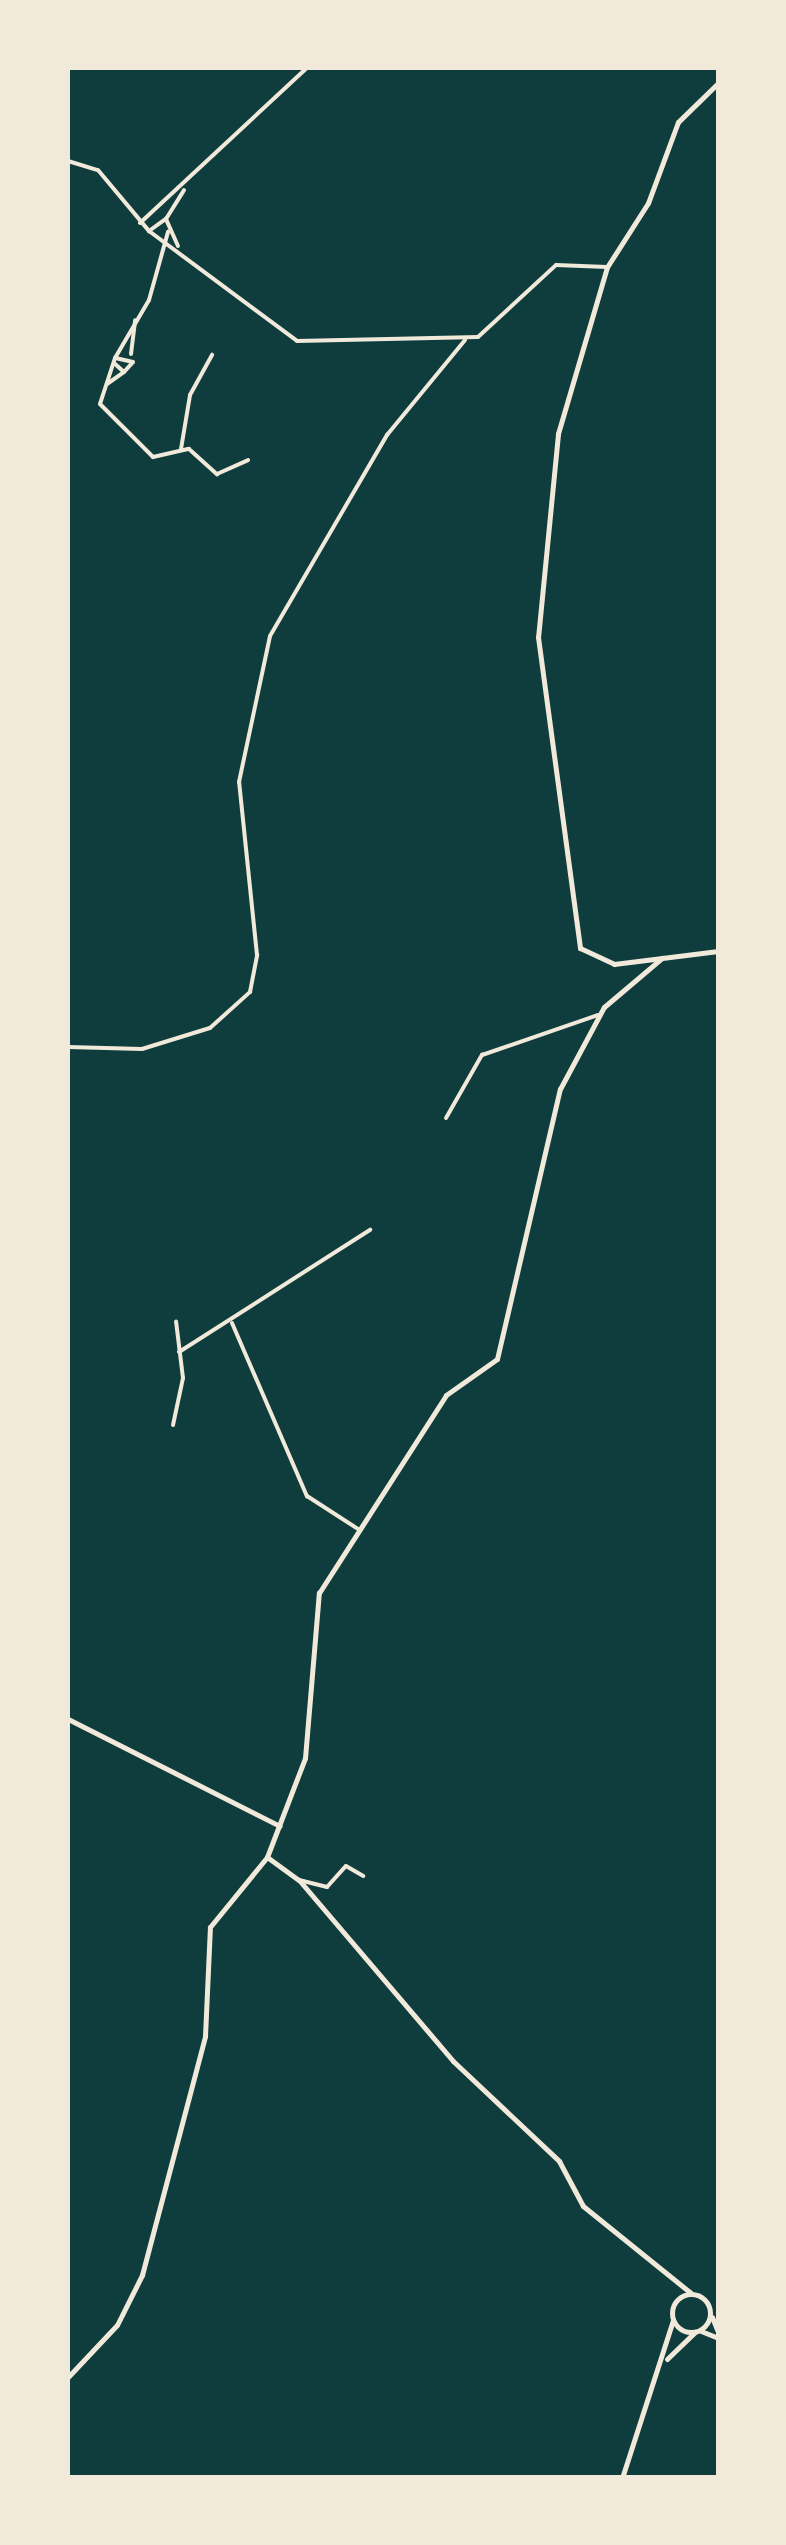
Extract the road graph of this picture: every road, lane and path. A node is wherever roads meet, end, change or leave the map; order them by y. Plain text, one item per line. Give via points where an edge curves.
1 (307, 68) edge
2 (718, 83) edge
3 (68, 162) edge
4 (190, 182) junction
5 (168, 212) junction
6 (140, 223) junction
7 (149, 231) junction
8 (168, 232) junction
9 (166, 241) junction
10 (180, 249) junction
11 (607, 267) junction
12 (134, 320) junction
13 (465, 340) junction
14 (212, 354) dead end
15 (132, 357) junction
16 (114, 360) junction
17 (124, 372) junction
18 (104, 387) junction
19 (181, 449) junction
20 (248, 460) dead end
21 (718, 950) edge
22 (662, 958) junction
23 (598, 1015) junction
24 (68, 1047) edge
25 (446, 1118) dead end
26 (370, 1230) dead end
27 (176, 1321) dead end
28 (232, 1322) junction
29 (179, 1352) junction
30 (173, 1424) dead end
31 (358, 1529) junction
32 (68, 1719) edge
33 (280, 1826) junction
34 (267, 1857) junction
35 (363, 1876) dead end
36 (299, 1880) junction
37 (668, 2282) junction
38 (691, 2293) junction
39 (672, 2310) junction
40 (711, 2312) junction
41 (673, 2320) junction
42 (697, 2332) junction
43 (718, 2335) edge
44 (665, 2361) junction
45 (68, 2376) edge
46 (622, 2478) edge

1 - 4 street
2 - 11 street via 678,122 648,203
3 - 6 street via 98,170
4 - 5 street
4 - 6 street
5 - 7 street
5 - 8 street
6 - 7 street
7 - 9 street
8 - 9 street
8 - 10 street
9 - 10 street
9 - 12 street
10 - 13 street via 296,342
11 - 13 street via 556,265 490,330
11 - 22 street via 558,434 539,582 540,674 580,948 602,963
12 - 15 street
12 - 16 street
13 - 24 street via 387,435 270,636 239,782 257,955 250,992 210,1028 142,1050
14 - 19 street via 190,395
15 - 16 street
15 - 17 street
16 - 17 street
16 - 18 street
17 - 18 street
18 - 19 street via 100,404 153,457
19 - 20 street via 216,474
21 - 22 street
22 - 23 street
23 - 25 street via 482,1055
23 - 31 street via 560,1089 497,1359 446,1395
26 - 28 street
27 - 29 street
28 - 29 street
28 - 31 street via 307,1496
29 - 30 street
31 - 33 street via 316,1600 308,1738
32 - 33 street
33 - 34 street
34 - 36 street
34 - 45 street via 210,1927 205,2036 142,2275 117,2325
35 - 36 street via 346,1866 327,1886
36 - 37 street via 453,2061 559,2162 583,2206
37 - 38 street
37 - 39 street
38 - 39 street
38 - 40 street
39 - 41 street
40 - 42 street
40 - 43 street
41 - 42 street
41 - 44 street
42 - 43 street
42 - 44 street
44 - 46 street

